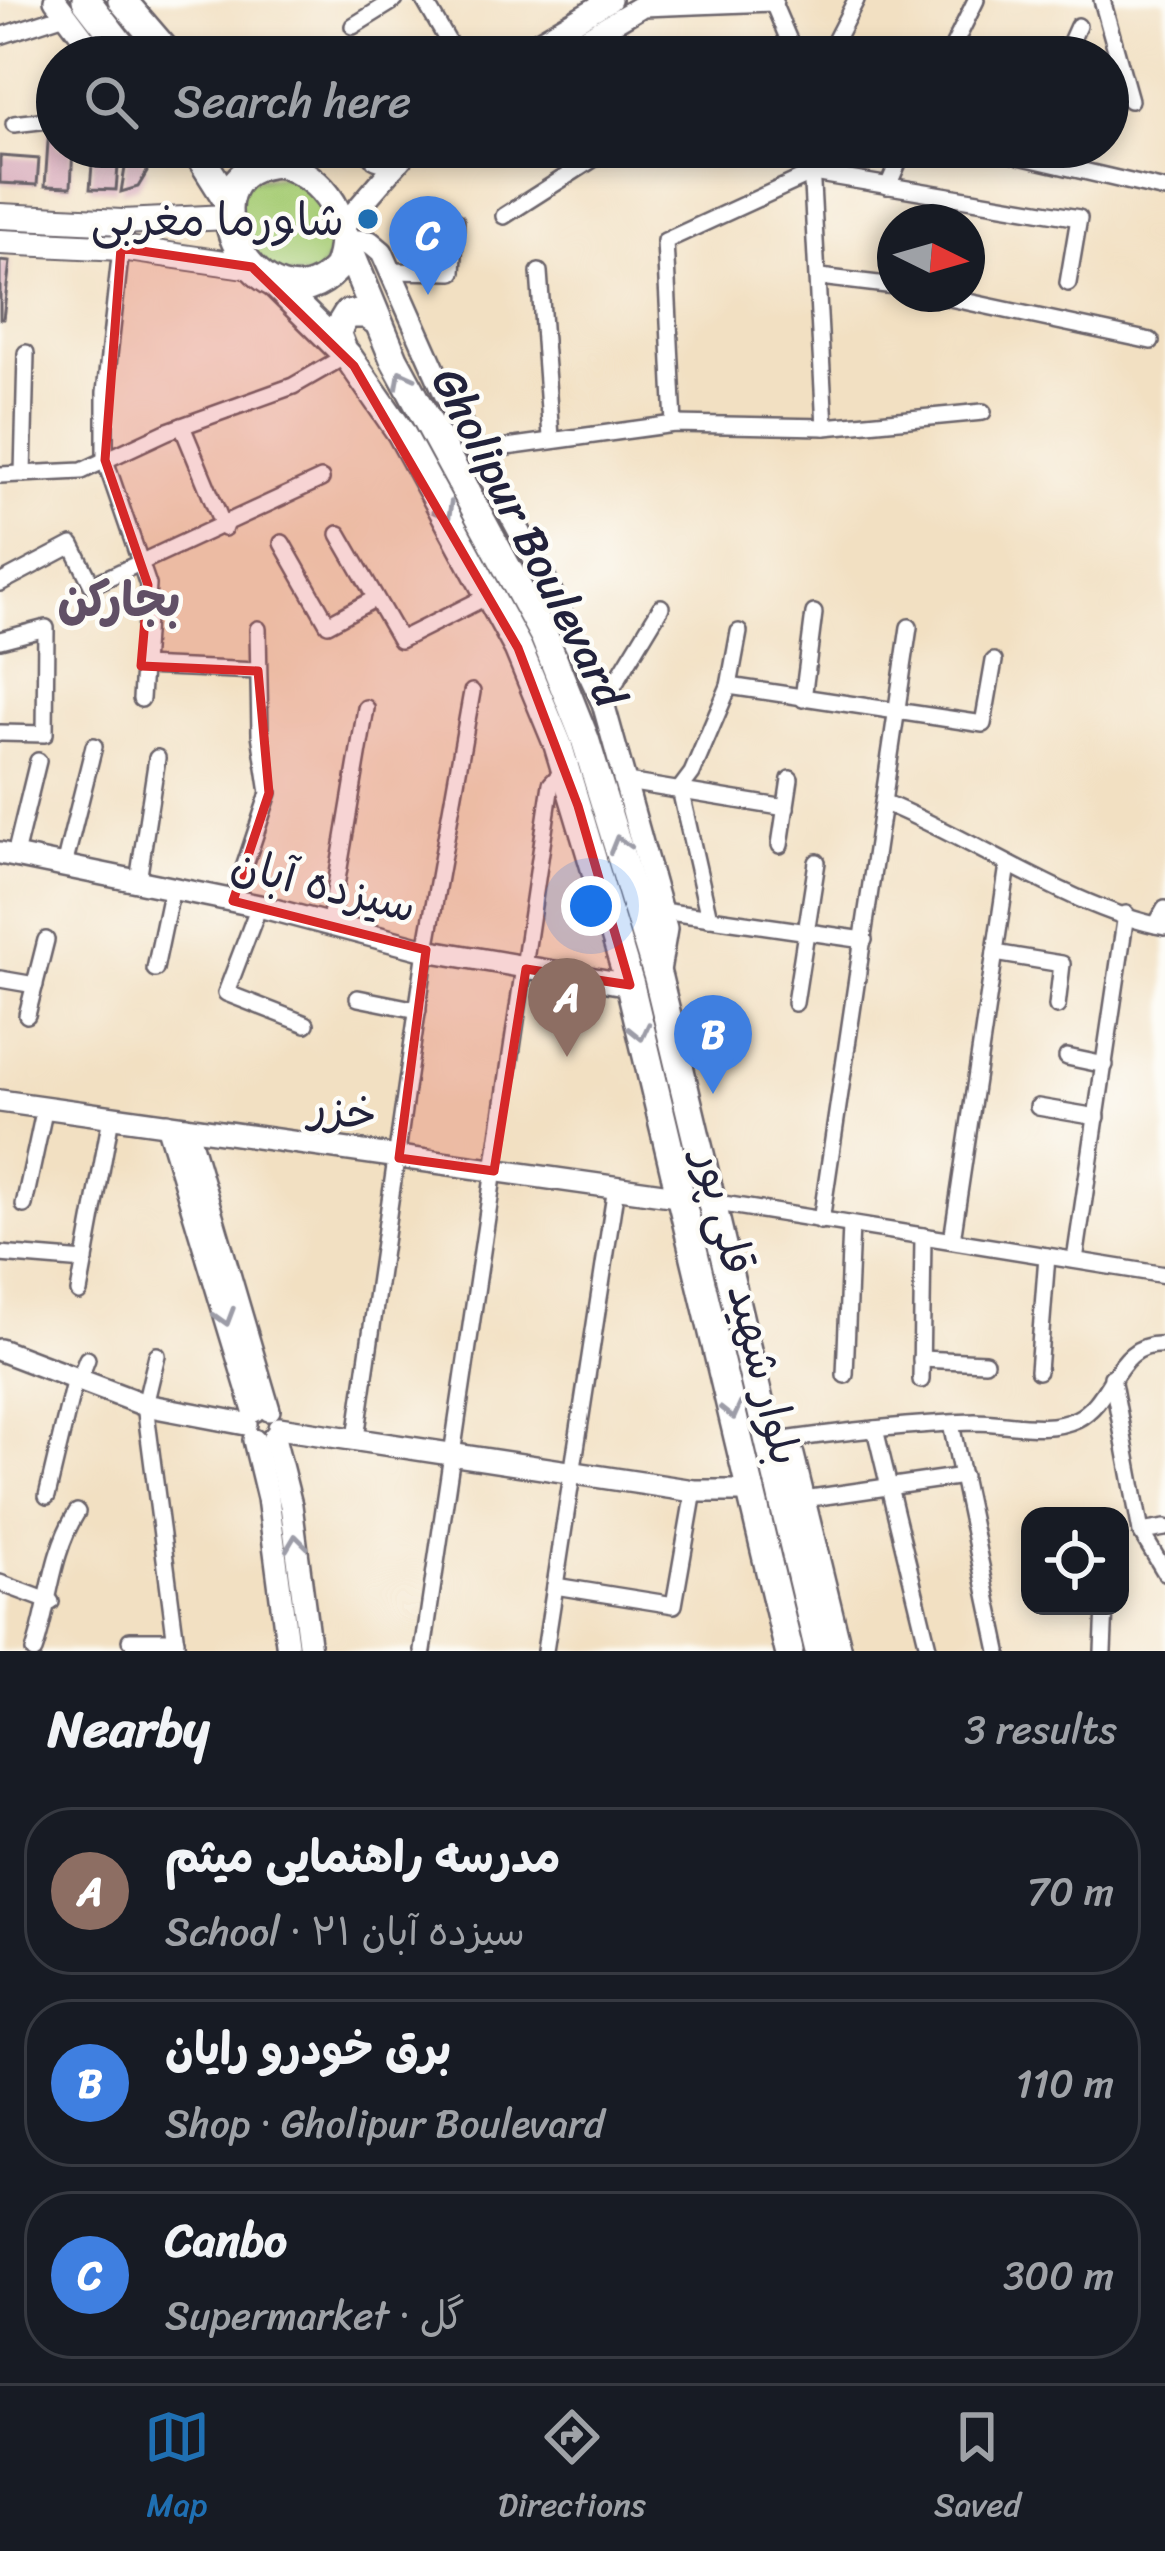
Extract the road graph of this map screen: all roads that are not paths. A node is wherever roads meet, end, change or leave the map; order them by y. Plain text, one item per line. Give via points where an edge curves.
1 (122, 0) edge
2 (140, 0) edge
3 (395, 0) edge
4 (424, 0) edge
5 (610, 0) edge
6 (856, 0) edge
7 (976, 0) edge
8 (1102, 0) edge
9 (772, 2) edge
10 (642, 3) edge
11 (70, 5) edge
12 (352, 26) dead end
13 (1078, 26) dead end
14 (151, 34) joint
15 (0, 36) edge
16 (87, 36) edge
17 (106, 36) edge
18 (445, 36) edge
19 (549, 36) edge
20 (605, 36) edge
21 (787, 36) edge
22 (838, 36) edge
23 (958, 36) edge
24 (1073, 36) edge
25 (1112, 36) edge
26 (1129, 96) edge
27 (1130, 100) dead end
28 (36, 121) edge
29 (14, 124) dead end
30 (206, 168) edge
31 (254, 168) edge
32 (292, 168) edge
33 (389, 168) edge
34 (579, 168) edge
35 (812, 168) edge
36 (896, 168) edge
37 (1080, 168) edge
38 (813, 173) junction
39 (888, 186) junction
40 (1165, 190) edge
41 (228, 209) junction
42 (0, 216) edge
43 (504, 216) dead end
44 (166, 220) junction
45 (456, 221) dead end
46 (343, 234) junction
47 (0, 242) edge
48 (121, 248) junction
49 (169, 254) junction
50 (253, 267) junction
51 (389, 271) junction
52 (539, 272) dead end
53 (820, 277) junction
54 (1068, 283) dead end
55 (877, 284) edge
56 (276, 285) junction
57 (985, 306) edge
58 (377, 321) junction
59 (1151, 341) dead end
60 (26, 353) dead end
61 (345, 354) junction
62 (982, 412) dead end
63 (674, 424) junction
64 (182, 426) junction
65 (825, 427) junction
66 (551, 437) junction
67 (478, 451) junction
68 (105, 460) junction
69 (23, 474) junction
70 (0, 476) edge
71 (321, 479) dead end
72 (224, 528) junction
73 (339, 534) dead end
74 (282, 543) dead end
75 (139, 563) junction
76 (0, 584) edge
77 (490, 595) junction
78 (374, 599) junction
79 (661, 607) dead end
80 (547, 612) junction
81 (814, 613) dead end
82 (910, 627) dead end
83 (258, 629) dead end
84 (739, 632) dead end
85 (0, 640) edge
86 (994, 661) dead end
87 (141, 666) junction
88 (258, 671) junction
89 (728, 686) junction
90 (472, 692) dead end
91 (803, 698) junction
92 (141, 699) dead end
93 (366, 708) dead end
94 (896, 714) junction
95 (599, 723) junction
96 (0, 733) edge
97 (94, 746) dead end
98 (157, 758) dead end
99 (38, 760) dead end
100 (565, 769) junction
101 (790, 779) dead end
102 (627, 782) junction
103 (680, 789) junction
104 (885, 803) junction
105 (786, 808) junction
106 (780, 844) dead end
107 (8, 854) edge
108 (65, 862) junction
109 (817, 862) dead end
110 (1009, 865) junction
111 (138, 881) junction
112 (172, 888) junction
113 (233, 901) junction
114 (259, 906) junction
115 (1165, 909) edge
116 (662, 911) junction
117 (1126, 914) junction
118 (709, 918) junction
119 (1161, 926) edge
120 (329, 927) junction
121 (806, 932) junction
122 (46, 940) dead end
123 (864, 940) junction
124 (426, 950) junction
125 (995, 953) junction
126 (526, 968) junction
127 (155, 969) dead end
128 (658, 978) junction
129 (0, 979) edge
130 (35, 985) junction
131 (630, 985) junction
132 (358, 998) dead end
133 (795, 1003) dead end
134 (1057, 1006) dead end
135 (418, 1010) junction
136 (27, 1015) dead end
137 (306, 1024) dead end
138 (1067, 1057) dead end
139 (1105, 1065) junction
140 (0, 1101) edge
141 (45, 1107) junction
142 (1038, 1107) dead end
143 (111, 1117) junction
144 (1097, 1117) junction
145 (177, 1125) junction
146 (399, 1158) junction
147 (494, 1171) junction
148 (616, 1187) junction
149 (677, 1196) junction
150 (711, 1202) junction
151 (24, 1205) dead end
152 (821, 1221) junction
153 (851, 1225) junction
154 (922, 1236) junction
155 (952, 1240) junction
156 (0, 1254) edge
157 (1047, 1256) junction
158 (1075, 1260) junction
159 (85, 1261) junction
160 (1165, 1275) edge
161 (80, 1292) dead end
162 (1165, 1345) edge
163 (0, 1350) edge
164 (157, 1355) dead end
165 (921, 1359) junction
166 (986, 1362) dead end
167 (1038, 1371) dead end
168 (80, 1372) junction
169 (844, 1375) dead end
170 (1112, 1377) junction
171 (921, 1380) dead end
172 (145, 1405) junction
173 (951, 1424) junction
174 (263, 1425) junction
175 (874, 1429) junction
176 (356, 1438) junction
177 (770, 1442) junction
178 (455, 1455) junction
179 (576, 1472) junction
180 (962, 1476) junction
181 (889, 1485) junction
182 (694, 1491) junction
183 (752, 1491) junction
184 (46, 1496) dead end
185 (76, 1512) dead end
186 (804, 1522) junction
187 (1165, 1528) edge
188 (1141, 1532) junction
189 (1165, 1571) edge
190 (0, 1583) edge
191 (555, 1586) junction
192 (51, 1602) junction
193 (1105, 1615) edge
194 (130, 1640) dead end
195 (176, 1645) edge
196 (34, 1651) edge
197 (288, 1651) edge
198 (310, 1651) edge
199 (423, 1651) edge
200 (545, 1651) edge
201 (789, 1651) edge
202 (819, 1651) edge
203 (841, 1651) edge
204 (928, 1651) edge
205 (999, 1651) edge
206 (1103, 1651) edge

1 - 14 highway
2 - 14 street
3 - 12 street
4 - 18 street
5 - 19 street
6 - 22 street
7 - 23 street
8 - 25 street
9 - 10 street
9 - 21 street
10 - 20 street
11 - 15 street
11 - 16 street
11 - 17 highway
13 - 24 street
26 - 27 street
28 - 29 street
30 - 41 highway
31 - 41 highway
32 - 46 highway via 328,195
33 - 46 street
34 - 43 street
35 - 38 street
36 - 39 street
37 - 40 street
38 - 39 street
38 - 53 street
38 - 63 street via 665,241
39 - 54 street via 1079,218
41 - 44 main road
41 - 50 highway via 230,232
42 - 44 main road
44 - 49 main road via 184,231 180,252
45 - 51 street via 453,272
46 - 51 street via 376,245
46 - 56 highway via 344,252 325,281
46 - 58 highway, Gholipur Boulevard
47 - 48 main road
48 - 49 main road
48 - 68 street
49 - 50 main road
50 - 56 highway
51 - 67 street
52 - 66 street
53 - 55 street
53 - 65 street
56 - 61 highway, بلوار شهید قلی پور
57 - 59 street
58 - 61 highway via 347,314 336,332
80 -> 58 highway, Gholipur Boulevard
60 - 69 street
61 - 64 street via 293,386
61 -> 77 highway, بلوار شهید قلی پور via 401,433
62 - 65 street
63 - 65 street
63 - 66 street
64 - 68 street
64 - 72 street
66 - 67 street
67 - 80 street
68 - 69 street via 82,471
68 - 75 street
69 - 70 street
71 - 72 street
72 - 75 street
73 - 78 street
74 - 78 street via 328,624
75 - 76 street via 92,585 72,545
75 - 87 street via 148,585
77 - 78 street via 400,640
77 - 100 highway, بلوار شهید قلی پور
79 - 95 street
80 - 95 highway, Gholipur Boulevard
80 - 95 street
81 - 91 street
82 - 94 street
83 - 88 street
84 - 89 street
85 - 96 street via 46,628 45,734
86 - 94 street via 982,724
87 - 88 street
87 - 92 street
88 - 113 street via 269,793
89 - 91 street
89 - 103 street
90 - 124 street
91 - 94 street
93 - 120 street
94 - 104 street
95 - 102 street
128 -> 95 highway, Gholipur Boulevard
97 - 108 street
98 - 111 street
99 - 107 street
100 - 126 street via 551,784
100 - 131 highway, بلوار شهید قلی پور
101 - 105 street
102 - 103 street
102 - 116 street
103 - 105 street
103 - 118 street
104 - 110 street
104 - 123 street
105 - 106 street
107 - 108 street, سیزده آبان
108 - 111 street, سیزده آبان
109 - 121 street
110 - 117 street
110 - 125 street
111 - 112 street, سیزده آبان
112 - 113 street, سیزده آبان
112 - 127 street
113 - 114 street, سیزده آبان
114 - 120 street, سیزده آبان
114 - 137 street via 226,993
115 - 119 street
116 - 118 street
116 - 128 street
117 - 119 street
117 - 139 street
118 - 121 street
120 - 124 street, سیزده آبان
121 - 123 street
121 - 133 street
122 - 130 street
123 - 152 street
124 - 126 street, سیزده آبان
124 - 135 street
125 - 134 street via 1062,964
125 - 155 street
126 - 131 street, سیزده آبان
126 - 147 street
128 - 150 highway, Gholipur Boulevard
129 - 130 street
130 - 136 street
131 -> 149 highway, بلوار شهید قلی پور
132 - 135 street
135 - 146 street
138 - 139 street
139 - 144 street
140 - 141 street, خزر
141 - 143 street, خزر
141 - 151 street
142 - 144 street
143 - 145 street, خزر
143 - 159 street
144 - 158 street
145 - 146 street, خزر
145 - 174 street
146 - 147 street, خزر
146 - 176 street
147 - 148 street, خزر
147 - 178 street
148 - 149 street, خزر
148 - 179 street
149 -> 183 highway, بلوار شهید قلی پور
150 - 152 street
150 - 177 highway, Gholipur Boulevard
152 - 153 street
153 - 154 street
153 - 169 street
154 - 155 street
154 - 165 street
155 - 157 street
156 - 159 street
157 - 158 street
157 - 167 street
158 - 160 street
159 - 161 street
162 - 170 street via 1129,1354
163 - 168 street
164 - 172 street
165 - 166 street
165 - 171 street
168 - 172 street
168 - 184 street
170 - 173 street via 1081,1418 1049,1426
170 - 188 street
172 - 174 street
172 - 195 street
173 - 175 street
173 - 180 street
174 - 176 street
174 - 197 street
198 -> 174 street via 291,1504
175 - 177 street
175 - 181 street
176 - 178 street
177 - 186 highway, Gholipur Boulevard
177 - 186 street via 794,1455
178 - 179 street
178 - 199 street
179 - 182 street
179 - 191 street
180 - 181 street
180 - 205 street
181 - 186 street
181 - 204 street
182 - 183 street
182 - 191 street via 674,1605
183 - 201 highway, بلوار شهید قلی پور
185 - 192 street via 49,1583
186 - 202 highway, Gholipur Boulevard
186 - 203 street
187 - 188 street
188 - 189 street
190 - 192 street
191 - 200 street
192 - 196 street
193 - 206 street
194 - 195 street

